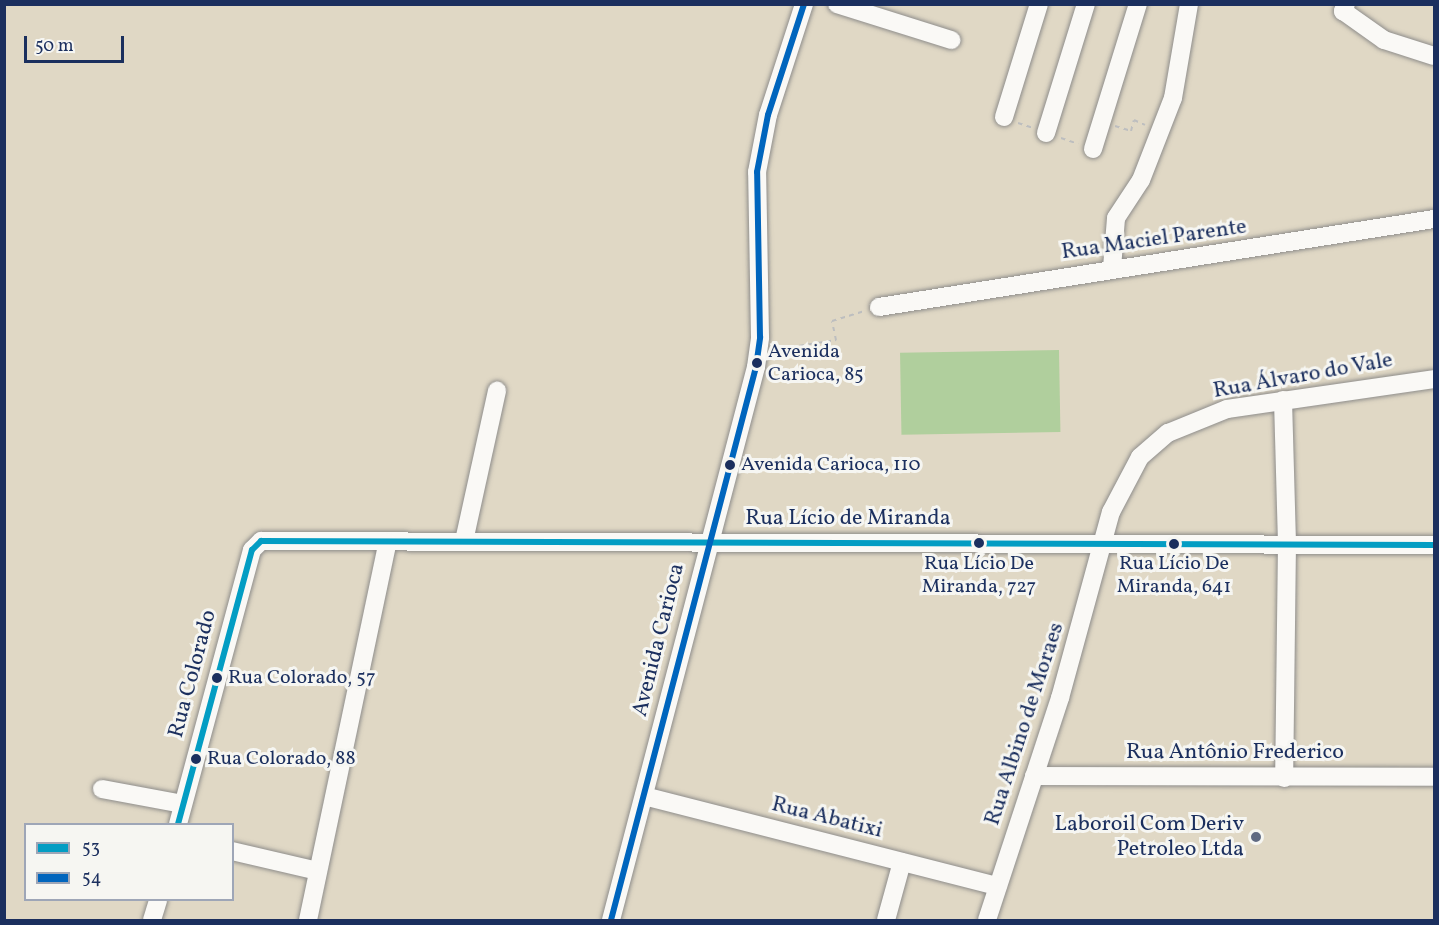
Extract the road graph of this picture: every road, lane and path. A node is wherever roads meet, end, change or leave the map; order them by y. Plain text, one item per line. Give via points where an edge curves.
1 (804, 4) edge
2 (837, 4) edge
3 (1039, 4) edge
4 (1086, 4) edge
5 (1138, 4) edge
6 (1189, 4) edge
7 (1344, 8) edge
8 (951, 40) dead end
9 (1434, 56) edge
10 (1005, 117) dead end
11 (1101, 122) junction
12 (1046, 133) dead end
13 (1162, 134) junction
14 (1093, 149) dead end
15 (1434, 219) edge
16 (1112, 268) junction
17 (879, 307) joint
18 (759, 344) junction
19 (1434, 379) edge
20 (497, 391) dead end
21 (1283, 400) junction
22 (261, 541) joint
23 (464, 541) junction
24 (1103, 541) junction
25 (388, 542) junction
26 (1287, 543) junction
27 (708, 544) junction
28 (1434, 545) edge
29 (1034, 776) junction
30 (1434, 777) edge
31 (1284, 778) junction
32 (102, 789) dead end
33 (644, 796) junction
34 (183, 804) junction
35 (178, 823) edge
36 (234, 851) edge
37 (902, 862) junction
38 (318, 871) junction
39 (998, 886) junction
40 (158, 901) edge
41 (152, 921) edge
42 (308, 921) edge
43 (611, 921) edge
44 (886, 921) edge
45 (987, 921) edge

1 - 18 street, Avenida Carioca via 768,115 757,172
2 - 8 street
3 - 10 street
4 - 12 street
5 - 11 street
6 - 13 street via 1173,98
7 - 9 street via 1384,40
11 - 13 path via 1131,131 1134,120
11 - 14 street
13 - 16 street via 1134,193 1116,218
15 - 16 street, Rua Maciel Parente via 1263,249
16 - 17 street, Rua Maciel Parente
17 - 18 path via 832,321 836,340
18 - 27 street, Avenida Carioca
19 - 21 street, Rua Álvaro do Vale
20 - 23 street
21 - 24 street, Rua Álvaro do Vale via 1227,409 1186,424 1152,445 1120,491
21 - 26 street
22 - 25 street, Rua Lício de Miranda
22 - 34 street, Rua Colorado via 252,550
23 - 25 street, Rua Lício de Miranda
23 - 27 street, Rua Lício de Miranda
24 - 26 street, Rua Lício de Miranda
24 - 27 street, Rua Lício de Miranda
24 - 29 street, Rua Albino de Moraes
25 - 38 street
26 - 28 street, Rua Lício de Miranda
26 - 31 street
27 - 33 street, Avenida Carioca
29 - 31 street, Rua Antônio Frederico
29 - 39 street, Rua Albino de Moraes
30 - 31 street, Rua Antônio Frederico
32 - 34 street
33 - 37 street, Rua Abatixi
33 - 43 street, Avenida Carioca
34 - 35 street, Rua Colorado
36 - 38 street
37 - 39 street, Rua Abatixi
37 - 44 street
38 - 42 street
39 - 45 street, Rua Albino de Moraes
40 - 41 street

